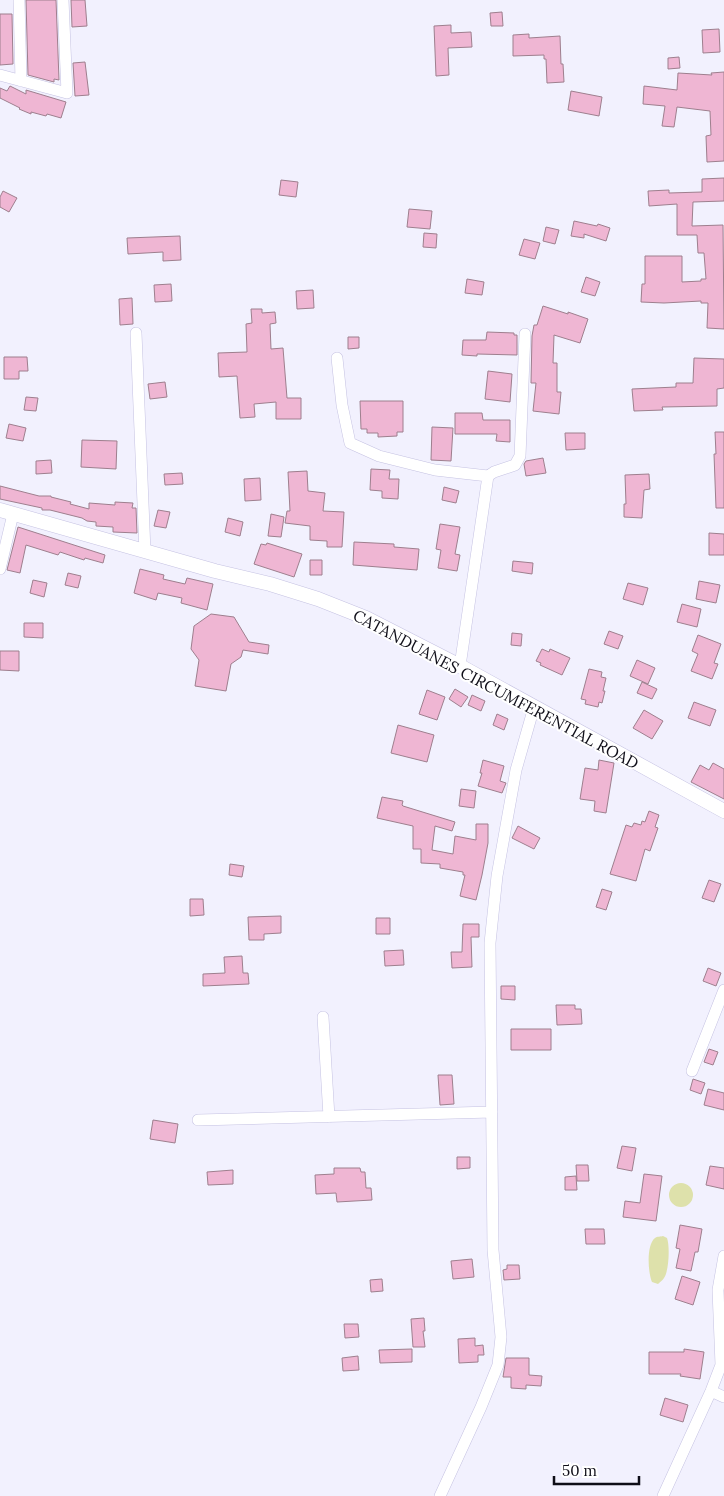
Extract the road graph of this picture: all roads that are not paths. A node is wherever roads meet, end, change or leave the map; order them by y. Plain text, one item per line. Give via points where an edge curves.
1 (19, 0) edge
2 (63, 0) edge
3 (0, 76) edge
4 (21, 81) junction
5 (136, 333) dead end
6 (525, 334) dead end
7 (337, 358) dead end
8 (488, 476) junction
9 (6, 512) edge
10 (145, 552) junction
11 (0, 569) edge
12 (460, 666) junction
13 (534, 707) junction
14 (724, 811) edge
15 (724, 990) edge
16 (323, 1017) dead end
17 (692, 1072) dead end
18 (492, 1112) junction
19 (329, 1117) junction
20 (198, 1120) dead end
21 (724, 1256) edge
22 (711, 1391) junction
23 (724, 1397) edge
24 (440, 1496) edge
25 (664, 1496) edge

1 - 4 street
2 - 4 street via 67,93
3 - 4 street
5 - 10 street
6 - 8 street via 520,456 515,465
7 - 8 street via 350,443 379,456 435,470
8 - 12 street
9 - 10 main road, CATANDUANES CIRCUMFERENTIAL ROAD
9 - 11 street
10 - 12 main road, CATANDUANES CIRCUMFERENTIAL ROAD via 318,599 366,618
12 - 13 main road, CATANDUANES CIRCUMFERENTIAL ROAD
13 - 14 main road, CATANDUANES CIRCUMFERENTIAL ROAD
13 - 18 street via 516,770 497,876 490,943
15 - 17 street
16 - 19 street
18 - 19 street
18 - 24 street via 493,1250 501,1352 481,1407
19 - 20 street
21 - 22 street via 718,1290 721,1365
22 - 23 street
22 - 25 street

